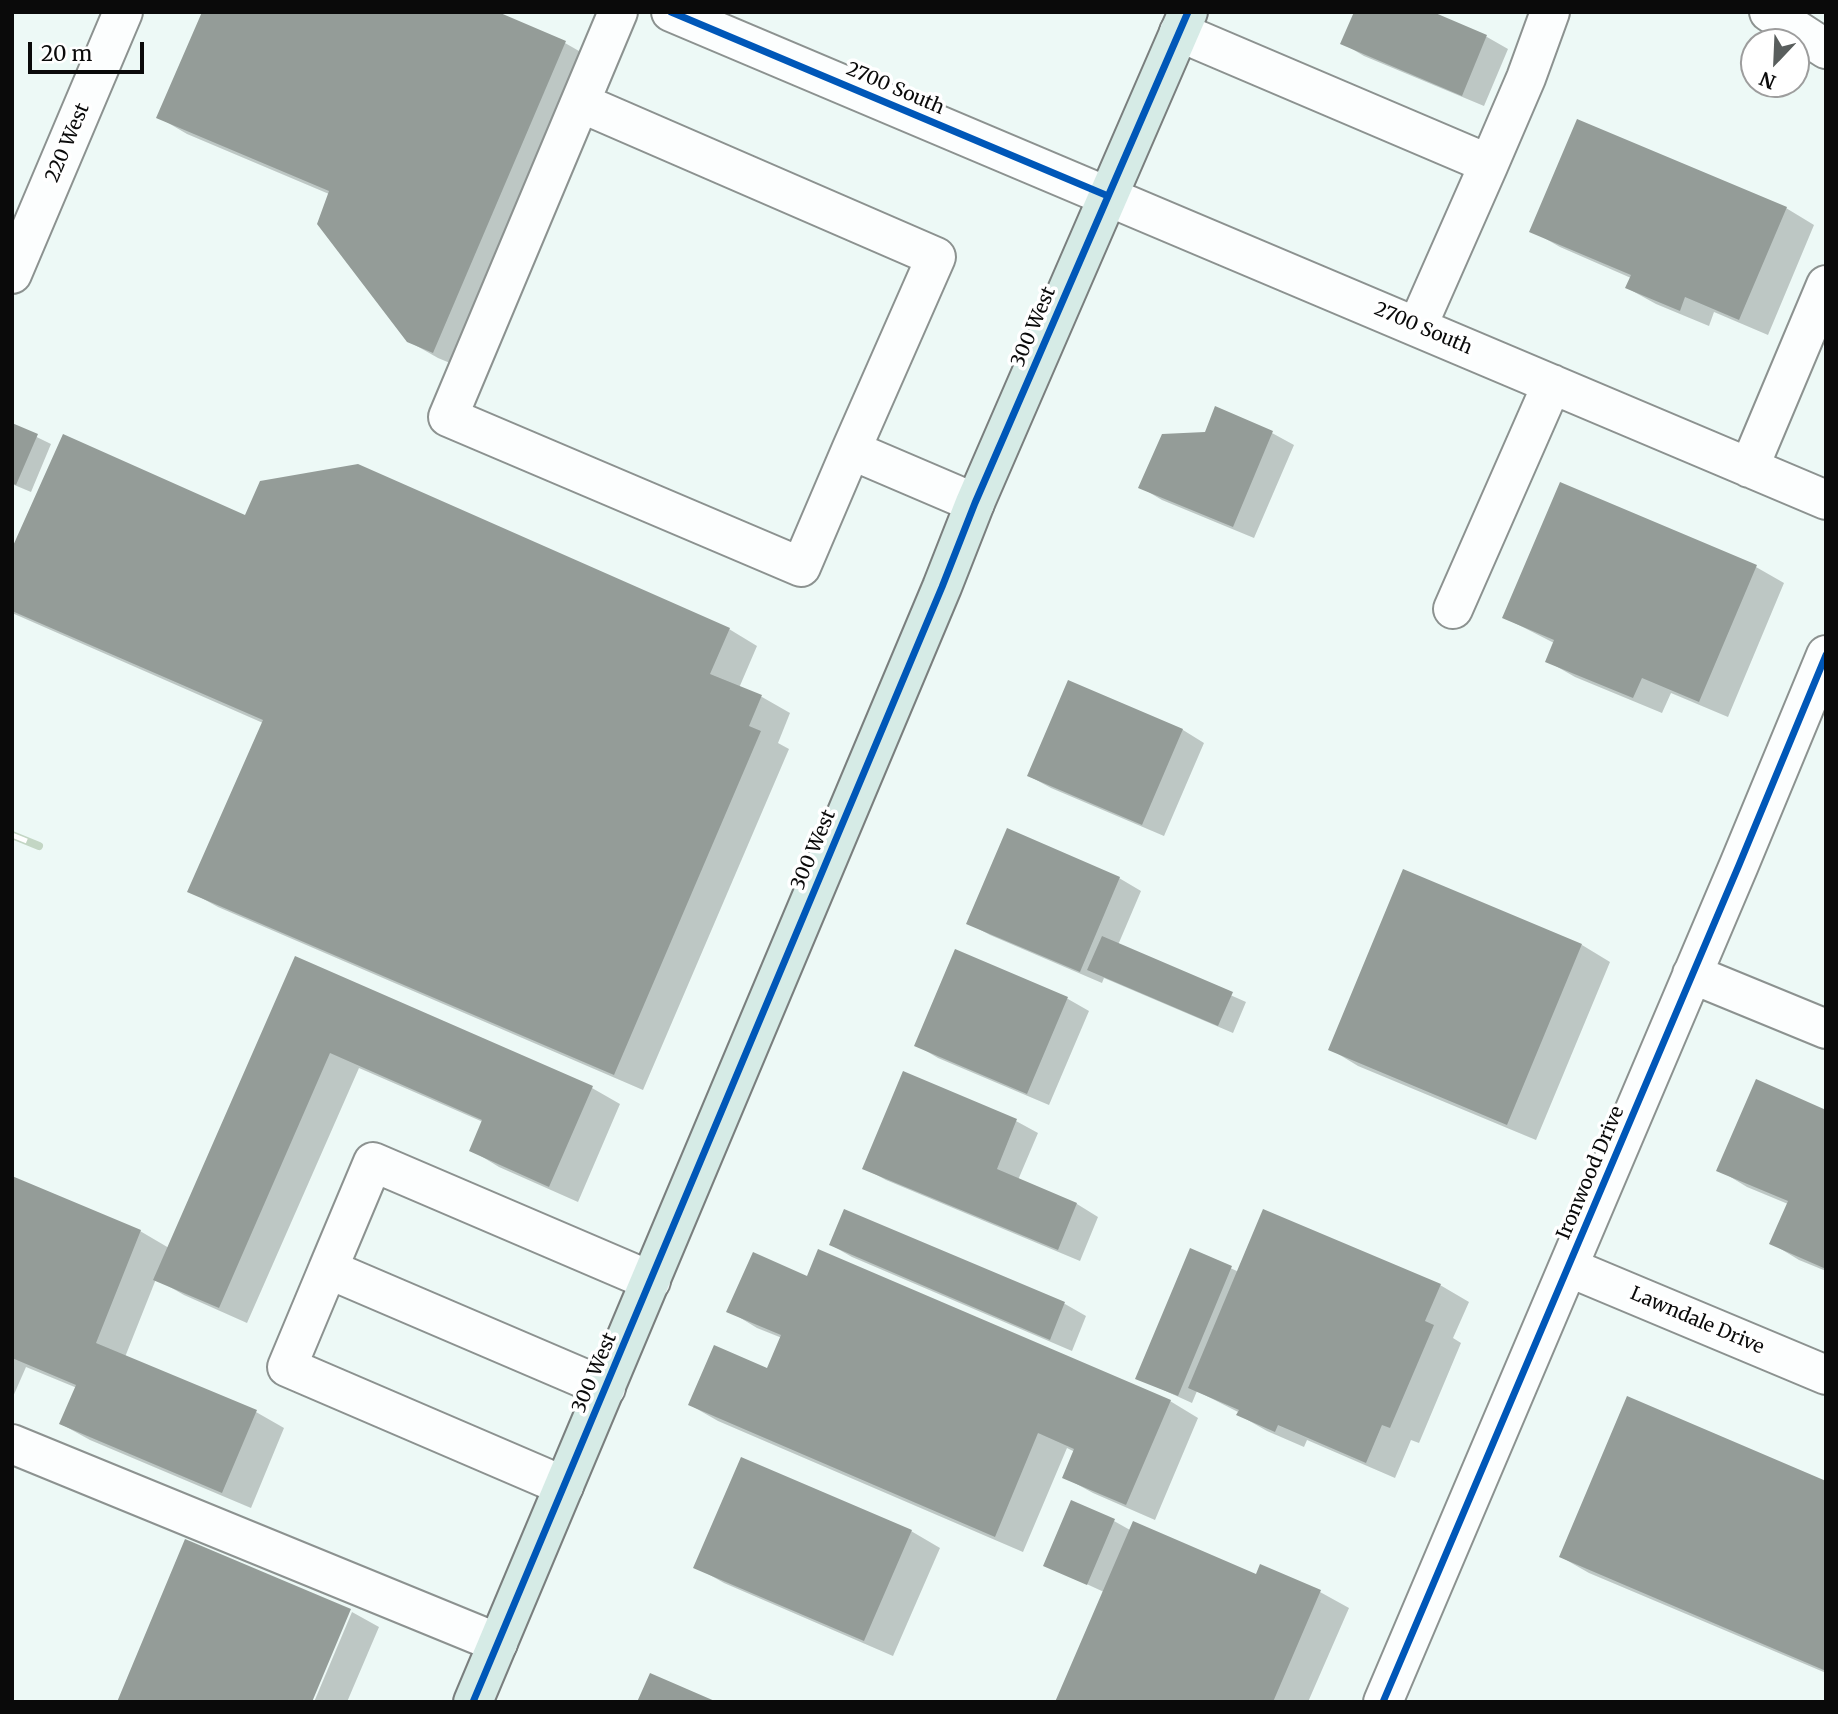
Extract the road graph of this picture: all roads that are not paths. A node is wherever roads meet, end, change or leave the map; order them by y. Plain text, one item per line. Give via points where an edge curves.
1 (123, 12) edge
2 (618, 12) edge
3 (671, 12) edge
4 (1550, 12) edge
5 (1769, 12) edge
6 (1184, 22) edge
7 (1826, 49) edge
8 (581, 103) junction
9 (1489, 164) junction
10 (1108, 196) junction
11 (12, 274) edge
12 (1826, 285) edge
13 (1417, 327) junction
14 (1552, 384) junction
15 (851, 450) junction
16 (1749, 468) junction
17 (1826, 500) edge
18 (975, 503) junction
19 (1453, 609) dead end
20 (1826, 655) edge
21 (1692, 974) junction
22 (1826, 1029) edge
23 (1568, 1267) junction
24 (328, 1269) junction
25 (651, 1282) junction
26 (1826, 1375) edge
27 (606, 1388) junction
28 (12, 1444) edge
29 (564, 1486) junction
30 (498, 1643) junction
31 (473, 1702) edge
32 (1383, 1702) edge

1 - 11 street, 220 West
2 - 8 street
3 - 10 street, 2700 South
4 - 9 street
5 - 7 street
6 - 9 street
6 - 10 main road, 300 West
8 - 15 street via 936,257
8 - 15 street via 448,416 801,567
9 - 13 street
10 - 13 street, 2700 South
10 - 18 main road, 300 West
12 - 16 street
13 - 14 street, 2700 South
14 - 16 street, 2700 South
14 - 19 street
15 - 18 street
16 - 17 street, 2700 South
18 - 25 main road, 300 West
20 - 21 street, Ironwood Drive
21 - 22 street
21 - 23 street, Ironwood Drive
23 - 26 street, Lawndale Drive
23 - 32 street, Ironwood Drive
24 - 25 street via 373,1162
24 - 27 street
24 - 29 street via 287,1367
25 - 27 main road, 300 West
27 - 29 main road, 300 West
28 - 30 street
29 - 30 main road, 300 West
30 - 31 main road, 300 West

